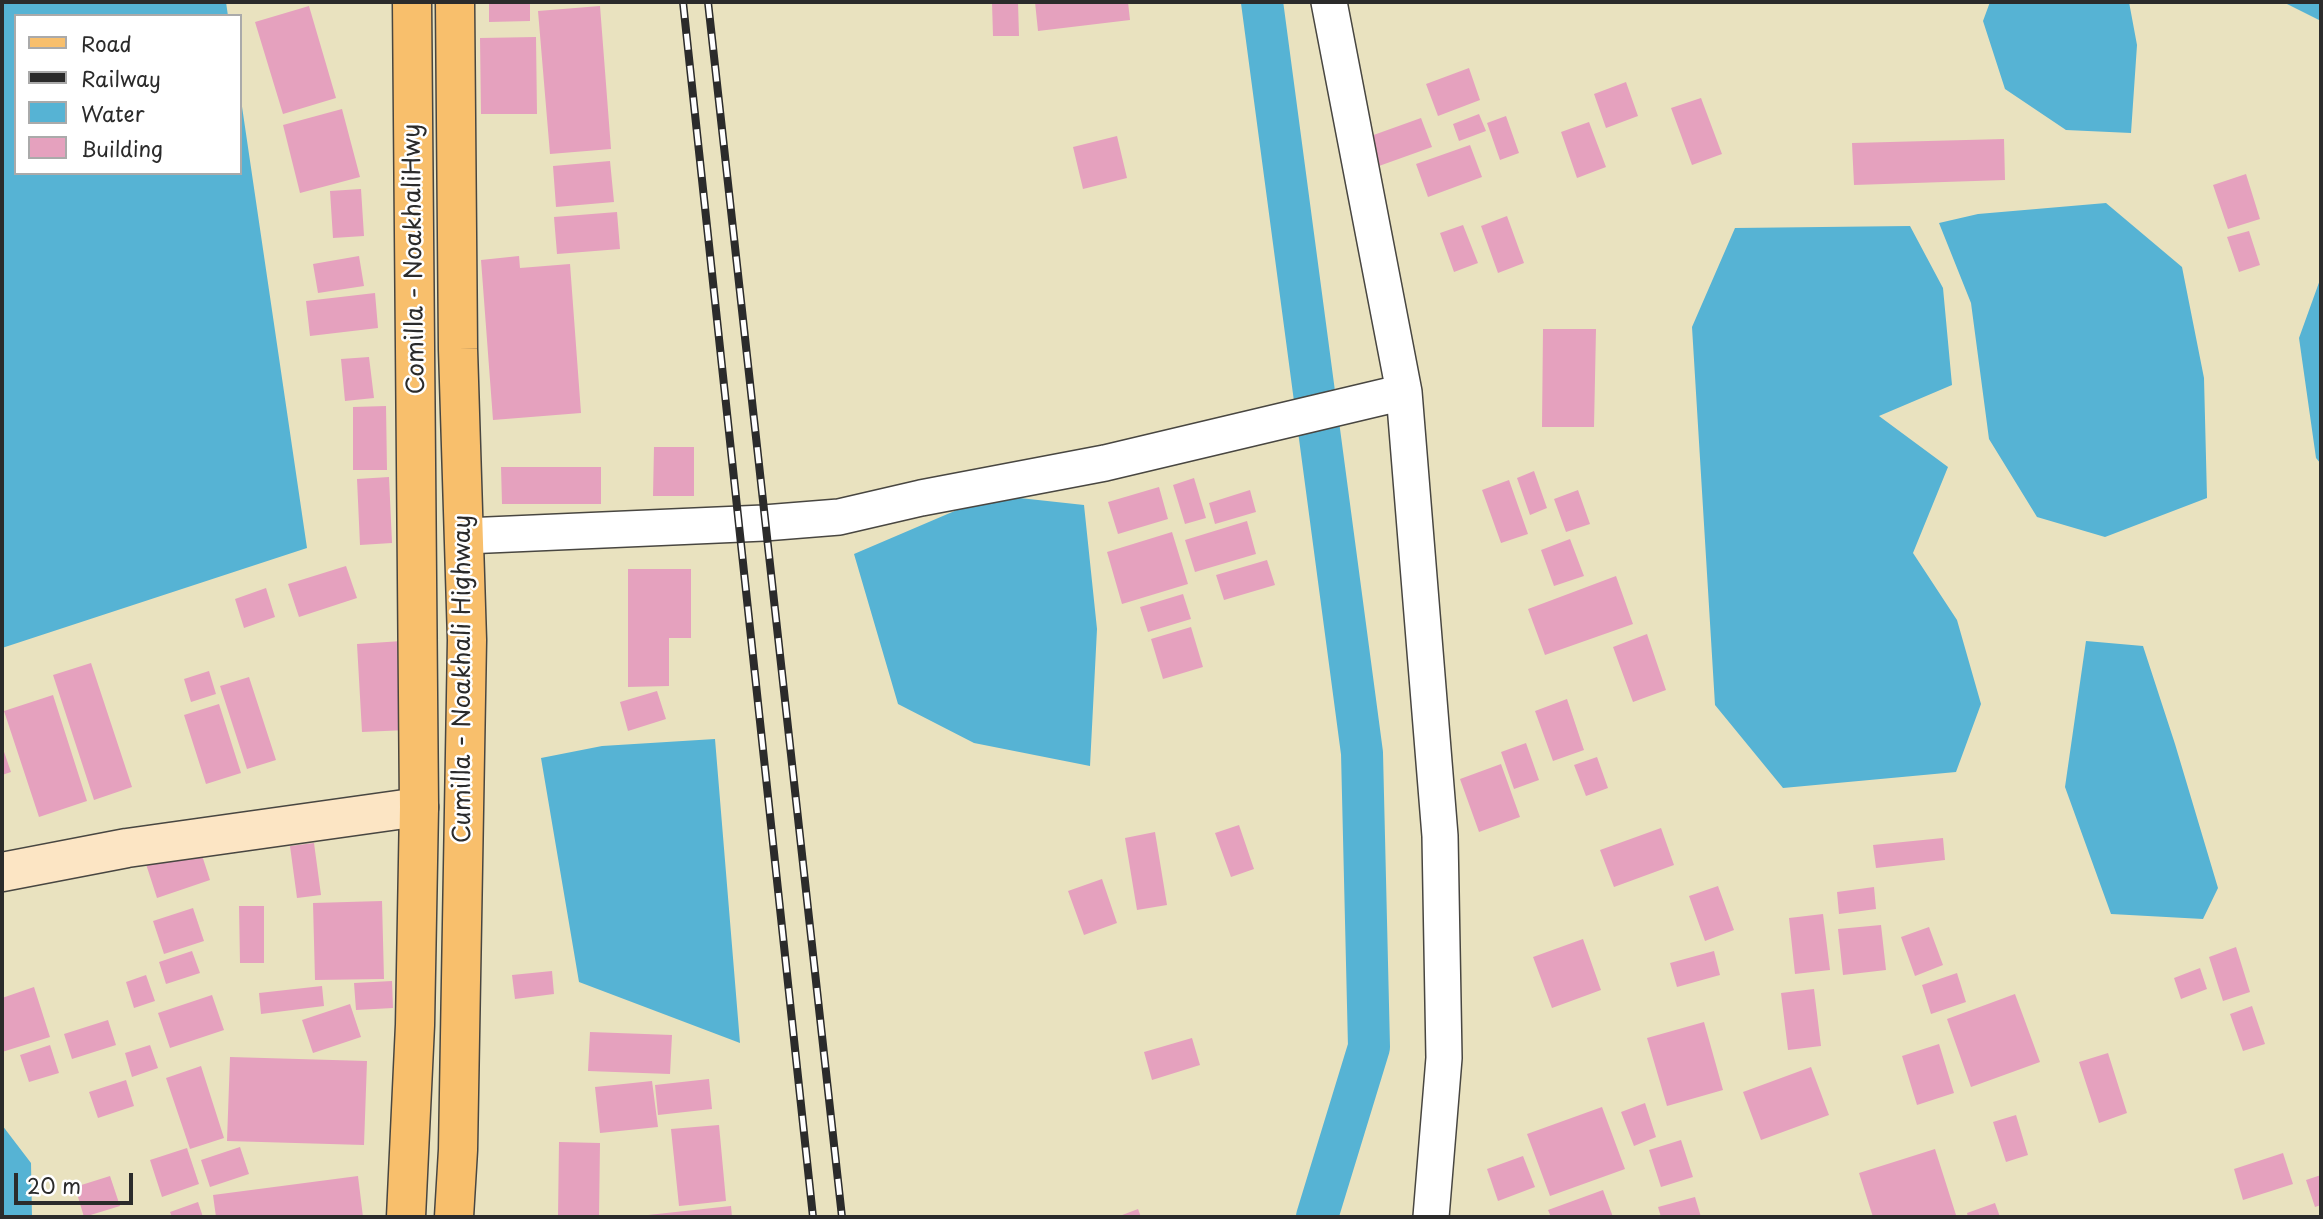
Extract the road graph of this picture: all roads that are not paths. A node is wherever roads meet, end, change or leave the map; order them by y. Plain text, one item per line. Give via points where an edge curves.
1 (412, 2) edge
2 (454, 2) edge
3 (1329, 2) edge
4 (1396, 395) junction
5 (465, 537) junction
6 (419, 807) junction
7 (2, 872) edge
8 (406, 1217) edge
9 (454, 1217) edge
10 (1431, 1217) edge

1 - 6 main road, Comilla - NoakhaliHwy
2 - 5 main road, Cumilla - Noakhali Highway
3 - 4 street
4 - 5 street via 1105,463 839,517
4 - 10 street via 1440,836 1444,1058
5 - 9 main road, Cumilla - Noakhali Highway via 467,640
6 - 7 main road via 127,848
6 - 8 main road, Cumilla - Noakhali Highway

